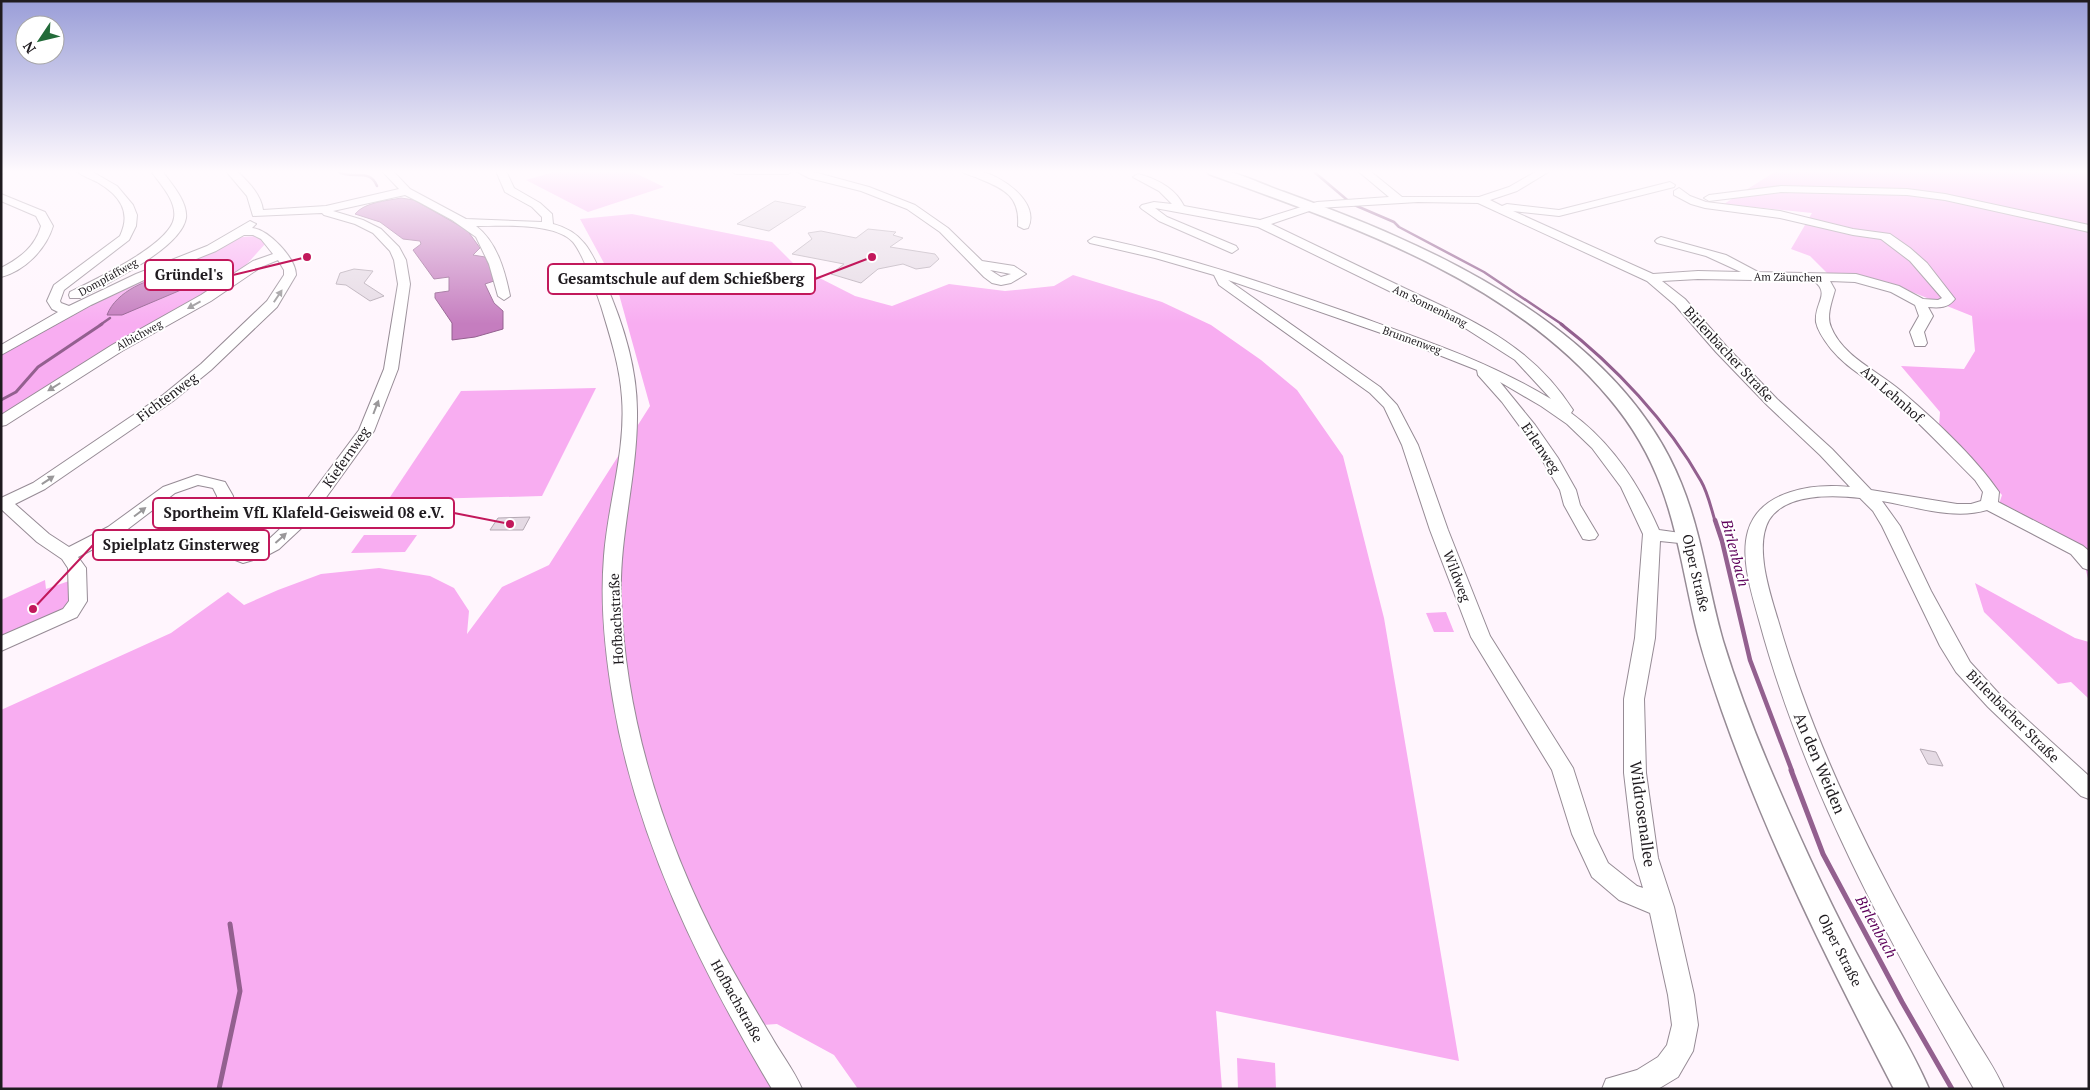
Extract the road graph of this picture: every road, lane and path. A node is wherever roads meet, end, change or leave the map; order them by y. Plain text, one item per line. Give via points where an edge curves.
1 (45, 222) edge
2 (132, 222) edge
3 (178, 222) edge
4 (252, 222) edge
5 (359, 222) edge
6 (463, 222) joint
7 (547, 222) edge
8 (932, 222) edge
9 (1024, 222) edge
10 (1170, 222) edge
11 (1249, 222) edge
12 (1267, 222) edge
13 (1346, 222) edge
14 (1526, 222) edge
15 (1814, 222) edge
16 (2057, 222) edge
17 (1261, 224) junction
18 (547, 226) junction
19 (1024, 226) dead end
20 (2089, 229) edge
21 (242, 232) junction
22 (1094, 241) dead end
23 (1662, 241) dead end
24 (1232, 249) dead end
25 (284, 258) junction
26 (978, 264) dead end
27 (1, 273) edge
28 (1219, 273) junction
29 (1755, 276) junction
30 (1651, 278) junction
31 (1818, 278) junction
32 (504, 296) dead end
33 (1920, 303) junction
34 (55, 305) junction
35 (69, 310) junction
36 (1920, 343) dead end
37 (1, 351) edge
38 (1485, 368) junction
39 (1573, 421) junction
40 (1, 422) edge
41 (1865, 493) junction
42 (3, 503) edge
43 (1989, 504) junction
44 (1652, 534) junction
45 (1589, 535) dead end
46 (1689, 539) junction
47 (68, 555) junction
48 (2089, 564) edge
49 (1, 644) edge
50 (2089, 790) edge
51 (1662, 907) junction
52 (788, 1089) edge
53 (1616, 1089) edge
54 (1912, 1089) edge
55 (1990, 1089) edge

1 - 27 street via 43,240 36,249
2 - 34 street via 125,238 58,288 53,300
3 - 34 street, Dompfaffweg via 174,233 142,258
4 - 21 street
47 -> 5 street, Kiefernweg via 114,531 169,490 197,480 219,485 225,496 230,552 243,557 273,546 303,517 366,431 391,369 404,284 402,267 395,250 377,231
6 - 18 street, Hofbachstraße
6 - 32 street, Hofbachstraße via 480,235 500,274
7 - 18 street
8 - 26 street
9 - 19 street
10 - 24 street
11 - 17 street
12 - 17 street
13 - 46 main road, Olper Straße via 1413,249 1482,285 1548,329 1578,355 1606,383 1645,435 1671,482
14 - 30 street, Birlenbacher Straße
15 - 33 street via 1890,239 1918,263 1949,299 1941,304
16 - 20 street
17 - 39 street, Am Sonnenhang via 1493,339 1515,353 1565,406
18 - 52 street, Hofbachstraße via 577,240 599,280 627,376 630,412 613,556 614,628 618,674 637,762 658,832 716,965
21 - 25 street via 260,233
21 - 35 street
22 - 28 street, Brunnenweg via 1106,246 1125,246
23 - 29 street via 1728,259
25 -> 40 street, Albichweg via 257,264 206,298 116,348
42 -> 25 street, Fichtenweg via 39,486 168,398 206,367 272,304 290,276
28 - 38 street, Brunnenweg
28 - 51 street, Wildweg via 1223,282 1376,390 1390,404 1410,445 1481,637 1562,768 1583,834 1600,870 1628,893
29 - 30 street, Am Zäunchen
29 - 31 street, Am Zäunchen
30 - 41 street, Birlenbacher Straße via 1680,302 1740,369
31 - 33 street, Am Zäunchen via 1869,281 1907,294
31 - 43 street, Am Lehnhof via 1828,285 1822,320 1833,343 1897,394 1981,478 1991,492
33 - 36 street via 1926,316 1917,332
34 - 35 street
35 - 37 street
38 - 39 street, Brunnenweg via 1519,384
38 - 45 street, Erlenweg via 1483,372 1546,452
39 - 44 street, Brunnenweg via 1611,459 1632,490
41 - 43 street via 1957,509
41 - 50 street, Birlenbacher Straße via 1891,526 1963,666 1995,702
41 - 55 street, An den Weiden via 1846,490 1807,493 1766,512 1755,537 1758,578 1800,719 1857,849 1936,999
42 - 47 street
43 - 48 street via 2077,550
44 - 46 street
44 - 51 street, Wildrosenallee via 1645,638 1634,699 1635,772 1646,858
46 - 54 main road, Olper Straße via 1711,639 1762,782 1822,916
47 - 49 street via 77,568 78,601 70,613
51 - 53 street, Wildrosenallee via 1685,1025 1679,1051 1668,1067 1642,1083

